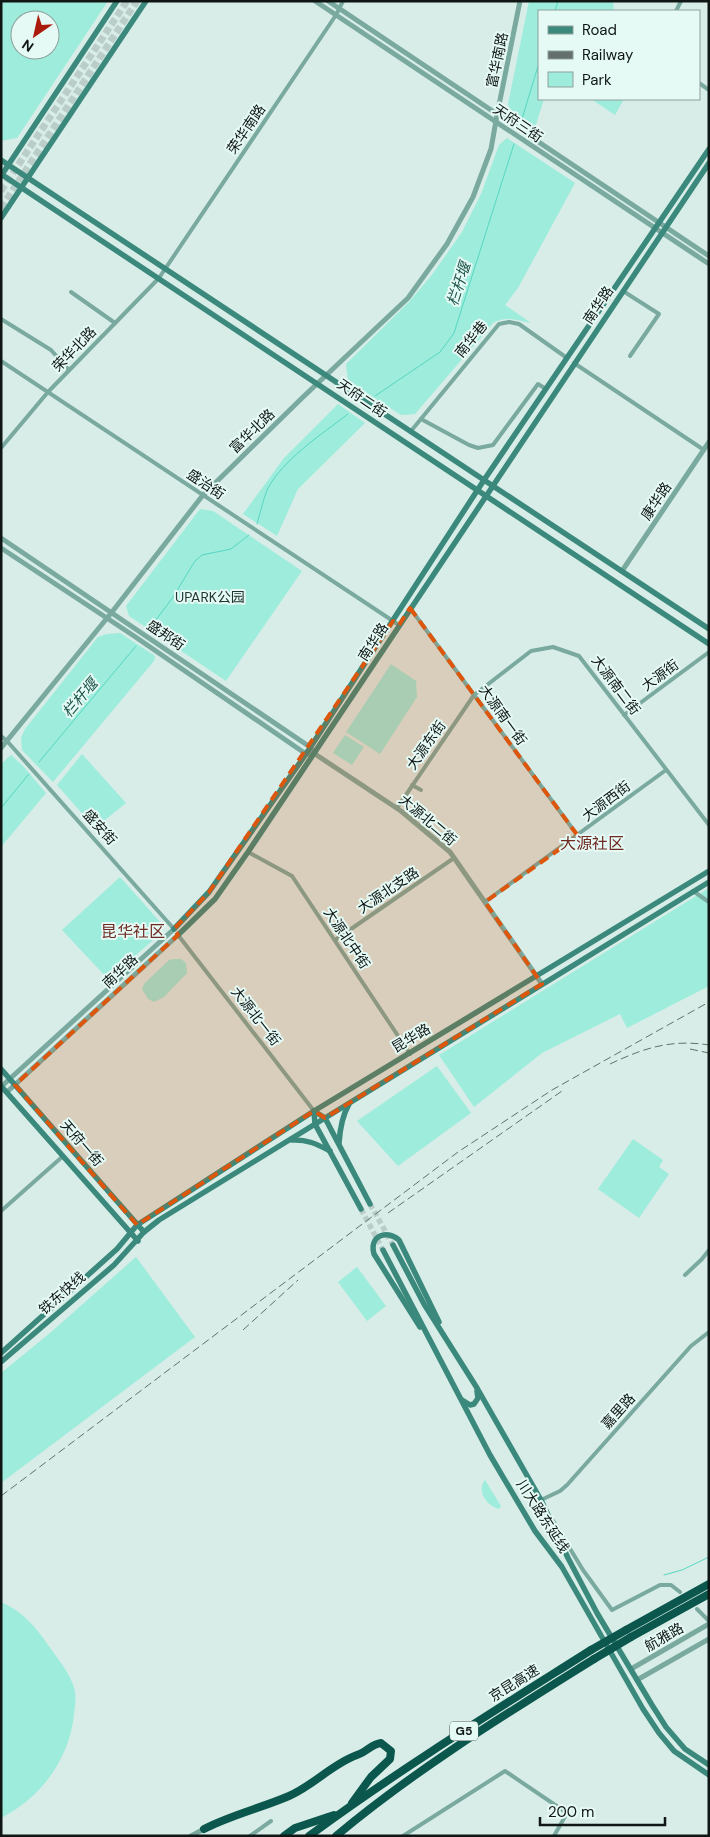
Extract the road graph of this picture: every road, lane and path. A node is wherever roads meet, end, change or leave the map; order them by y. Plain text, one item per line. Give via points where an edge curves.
1 (117, 1) edge
2 (146, 1) edge
3 (314, 1) edge
4 (328, 1) edge
5 (342, 1) edge
6 (520, 1) edge
7 (339, 9) junction
8 (336, 15) junction
9 (496, 115) junction
10 (496, 122) junction
11 (709, 149) edge
12 (1, 160) edge
13 (709, 162) edge
14 (8, 164) junction
15 (2, 175) edge
16 (28, 177) junction
17 (21, 187) junction
18 (1, 217) edge
19 (657, 225) junction
20 (664, 230) junction
21 (709, 256) edge
22 (709, 264) edge
23 (165, 268) junction
24 (159, 278) junction
25 (623, 291) junction
26 (71, 292) dead end
27 (1, 319) edge
28 (115, 323) junction
29 (630, 356) dead end
30 (567, 358) junction
31 (1, 361) edge
32 (574, 363) junction
33 (70, 370) junction
34 (327, 376) junction
35 (318, 384) junction
36 (546, 389) junction
37 (48, 392) junction
38 (421, 419) junction
39 (411, 431) junction
40 (709, 442) edge
41 (1, 448) edge
42 (704, 450) junction
43 (484, 480) junction
44 (493, 486) junction
45 (477, 490) junction
46 (203, 495) junction
47 (486, 496) junction
48 (1, 538) edge
49 (1, 548) edge
50 (622, 571) junction
51 (410, 608) junction
52 (112, 612) junction
53 (106, 618) junction
54 (393, 622) junction
55 (399, 625) junction
56 (709, 629) edge
57 (709, 644) edge
58 (709, 652) edge
59 (474, 695) junction
60 (624, 715) junction
61 (1, 736) edge
62 (7, 740) junction
63 (310, 747) junction
64 (1, 748) edge
65 (306, 754) junction
66 (315, 754) junction
67 (666, 770) junction
68 (412, 784) junction
69 (421, 790) dead end
70 (397, 808) junction
71 (709, 825) edge
72 (578, 836) junction
73 (248, 852) junction
74 (454, 858) junction
75 (709, 870) edge
76 (709, 882) edge
77 (693, 891) junction
78 (485, 902) junction
79 (709, 902) edge
80 (174, 929) junction
81 (178, 935) junction
82 (335, 940) junction
83 (537, 976) junction
84 (542, 984) junction
85 (410, 1054) junction
86 (1, 1069) edge
87 (10, 1079) junction
88 (15, 1085) junction
89 (1, 1086) edge
90 (7, 1092) junction
91 (350, 1103) junction
92 (314, 1111) junction
93 (325, 1118) junction
94 (315, 1124) junction
95 (289, 1141) junction
96 (339, 1145) junction
97 (330, 1151) junction
98 (62, 1157) junction
99 (370, 1204) tunnel mouth
100 (361, 1209) tunnel mouth
101 (1, 1211) edge
102 (137, 1225) junction
103 (130, 1232) junction
104 (144, 1232) junction
105 (138, 1241) junction
106 (393, 1245) tunnel mouth
107 (383, 1250) tunnel mouth
108 (709, 1250) edge
109 (685, 1275) dead end
110 (709, 1332) edge
111 (448, 1342) junction
112 (435, 1350) junction
113 (1, 1353) edge
114 (1, 1362) edge
115 (477, 1388) junction
116 (460, 1399) junction
117 (541, 1500) junction
118 (709, 1584) edge
119 (680, 1592) dead end
120 (709, 1594) edge
121 (697, 1609) dead end
122 (709, 1623) edge
123 (629, 1634) junction
124 (709, 1639) edge
125 (631, 1669) junction
126 (637, 1680) junction
127 (709, 1765) edge
128 (709, 1775) edge
129 (350, 1807) junction
130 (339, 1814) junction
131 (354, 1820) junction
132 (271, 1821) dead end
133 (204, 1829) joint
134 (191, 1836) edge
135 (250, 1836) edge
136 (284, 1836) edge
137 (309, 1836) edge
138 (336, 1836) edge
139 (345, 1836) edge
140 (403, 1836) edge
141 (554, 1836) edge

1 - 14 main road
2 - 16 main road
3 - 8 street, 天府三街
4 - 7 street, 天府三街
5 - 7 street, 荣华南路
6 - 9 street, 富华南路
7 - 8 street, 荣华南路
7 - 9 street, 天府三街
8 - 10 street, 天府三街
8 - 23 street, 荣华南路
9 - 10 street, 富华南路
9 - 19 street, 天府三街
10 - 19 street, 天府三街
10 - 34 street, 富华北路 via 479,185 447,244 408,298
11 - 19 main road, 南华路
12 - 14 main road, 天府二街
13 - 20 main road, 南华路
14 - 15 main road
14 - 16 main road, 天府二街
15 - 17 main road, 天府二街
16 - 17 main road
16 - 23 main road, 天府二街
17 - 18 main road
17 - 24 main road, 天府二街
19 - 20 street, 天府三街
19 - 30 main road, 南华路
20 - 21 street, 天府三街
20 - 22 street, 天府三街
20 - 25 main road, 南华路
23 - 24 street, 荣华北路
23 - 34 main road, 天府二街
24 - 28 street, 荣华北路
24 - 35 main road, 天府二街
25 - 29 street via 659,314
25 - 32 main road, 南华路
26 - 28 street
27 - 33 street via 51,350
28 - 33 street, 荣华北路
30 - 36 main road, 南华路
30 - 38 street, 南华巷 via 519,324 499,324
31 - 37 street, 盛治街
32 - 42 street
32 - 44 main road, 南华路
33 - 37 street, 荣华北路
34 - 35 street, 富华北路
34 - 39 main road, 天府二街
35 - 45 main road, 天府二街
35 - 46 street, 富华北路
36 - 38 street via 538,384 493,445 478,448 469,445
36 - 43 main road, 南华路
37 - 41 street, 荣华北路
37 - 46 street, 盛治街
38 - 39 street, 南华巷
39 - 43 main road, 天府二街
40 - 42 street, 康华路
42 - 50 street, 康华路
43 - 44 main road, 天府二街
43 - 45 main road, 南华路
44 - 47 main road, 南华路
44 - 50 main road, 天府二街
45 - 47 main road, 天府二街
45 - 54 main road, 南华路
46 - 52 street, 富华北路
46 - 54 street, 盛治街
47 - 51 main road, 南华路
47 - 57 main road, 天府二街
48 - 52 street, 盛邦街
49 - 53 street, 盛邦街
50 - 56 main road, 天府二街
51 - 55 main road, 南华路
51 - 59 street, 大源南一街
52 - 53 street, 富华北路
52 - 63 street, 盛邦街
53 - 62 street, 富华北路
53 - 65 street, 盛邦街
54 - 55 street, 盛治街
54 - 63 main road, 南华路
55 - 66 main road, 南华路
58 - 60 street, 大源街
59 - 60 street, 大源南二街 via 531,651 553,647 579,656
59 - 68 street, 大源东街
59 - 72 street, 大源南一街
60 - 67 street, 大源南二街
61 - 62 street, 盛安街
62 - 64 street, 富华北路
62 - 80 street, 盛安街
63 - 65 main road, 南华路
63 - 66 street, 盛邦街
65 - 66 street
65 - 80 main road, 南华路 via 209,892
66 - 70 street, 大源北二街
66 - 73 main road, 南华路
67 - 71 street, 大源南二街
67 - 72 street, 大源西街
68 - 69 street
68 - 70 street, 大源东街
70 - 74 street, 大源北二街
72 - 78 street, 大源西街
73 - 81 main road, 南华路 via 215,899
73 - 82 street, 大源北中街 via 292,876
74 - 78 street, 大源北二街
74 - 82 street, 大源北支路
75 - 83 main road, 昆华路
76 - 77 main road, 昆华路
77 - 79 street
77 - 84 main road, 昆华路
78 - 83 street, 大源北二街
80 - 81 street, 盛安街
80 - 87 street
81 - 88 street, 南华路
81 - 92 street, 大源北一街
82 - 85 street, 大源北中街
83 - 84 street, 大源北二街
83 - 85 main road, 昆华路
84 - 91 main road, 昆华路
85 - 92 main road, 昆华路
86 - 87 main road, 天府一街
87 - 88 main road, 天府一街
87 - 89 street
88 - 90 street, 南华路
88 - 102 main road, 天府一街
89 - 90 main road, 天府一街
90 - 98 main road, 天府一街
91 - 93 main road, 昆华路
91 - 96 main road via 344,1112
92 - 93 main road
92 - 94 main road
92 - 102 main road, 昆华路
93 - 94 main road, 昆华路
93 - 96 main road
94 - 95 main road, 昆华路
94 - 97 main road
95 - 97 main road via 302,1139
95 - 104 main road, 昆华路
96 - 99 main road
97 - 100 main road
98 - 101 street
98 - 103 main road, 天府一街
102 - 103 main road, 昆华路
102 - 104 main road, 天府一街
103 - 105 main road, 天府一街
103 - 113 main road, 铁东快线 via 106,1259
104 - 105 main road, 昆华路
105 - 114 main road, 铁东快线
106 - 111 main road, 川大路东延线
107 - 112 main road, 川大路东延线
108 - 109 street
110 - 117 street, 嘉里路 via 691,1346 567,1485
111 - 112 main road via 399,1240 389,1234 380,1236 374,1243 374,1254
111 - 115 main road, 川大路东延线
112 - 116 main road, 川大路东延线
115 - 116 main road via 478,1398 474,1404
115 - 117 main road, 川大路东延线
116 - 128 main road, 川大路东延线 via 535,1531 562,1567 654,1725 679,1756
117 - 119 street via 583,1570 612,1610 660,1585 671,1585
117 - 125 main road, 川大路东延线 via 597,1613
118 - 123 highway, 京昆高速 / G5
120 - 123 highway, 京昆高速 / G5
121 - 122 street
122 - 125 street, 航雅路
123 - 129 highway, 京昆高速 / G5, bridge via 591,1650 488,1714
123 - 131 highway, 京昆高速 / G5, bridge
124 - 126 street, 航雅路
125 - 126 main road, 川大路东延线
126 - 127 main road, 川大路东延线 via 666,1727 685,1749
129 - 130 highway, 京昆高速 / G5
129 - 133 highway via 371,1777 390,1759 391,1751 381,1743 346,1759 290,1796 225,1818
130 - 136 highway, G5 via 295,1828
130 - 137 highway
131 - 138 highway, 京昆高速
131 - 139 highway, G5
132 - 135 street
133 - 134 street
140 - 141 street via 505,1770 567,1814

